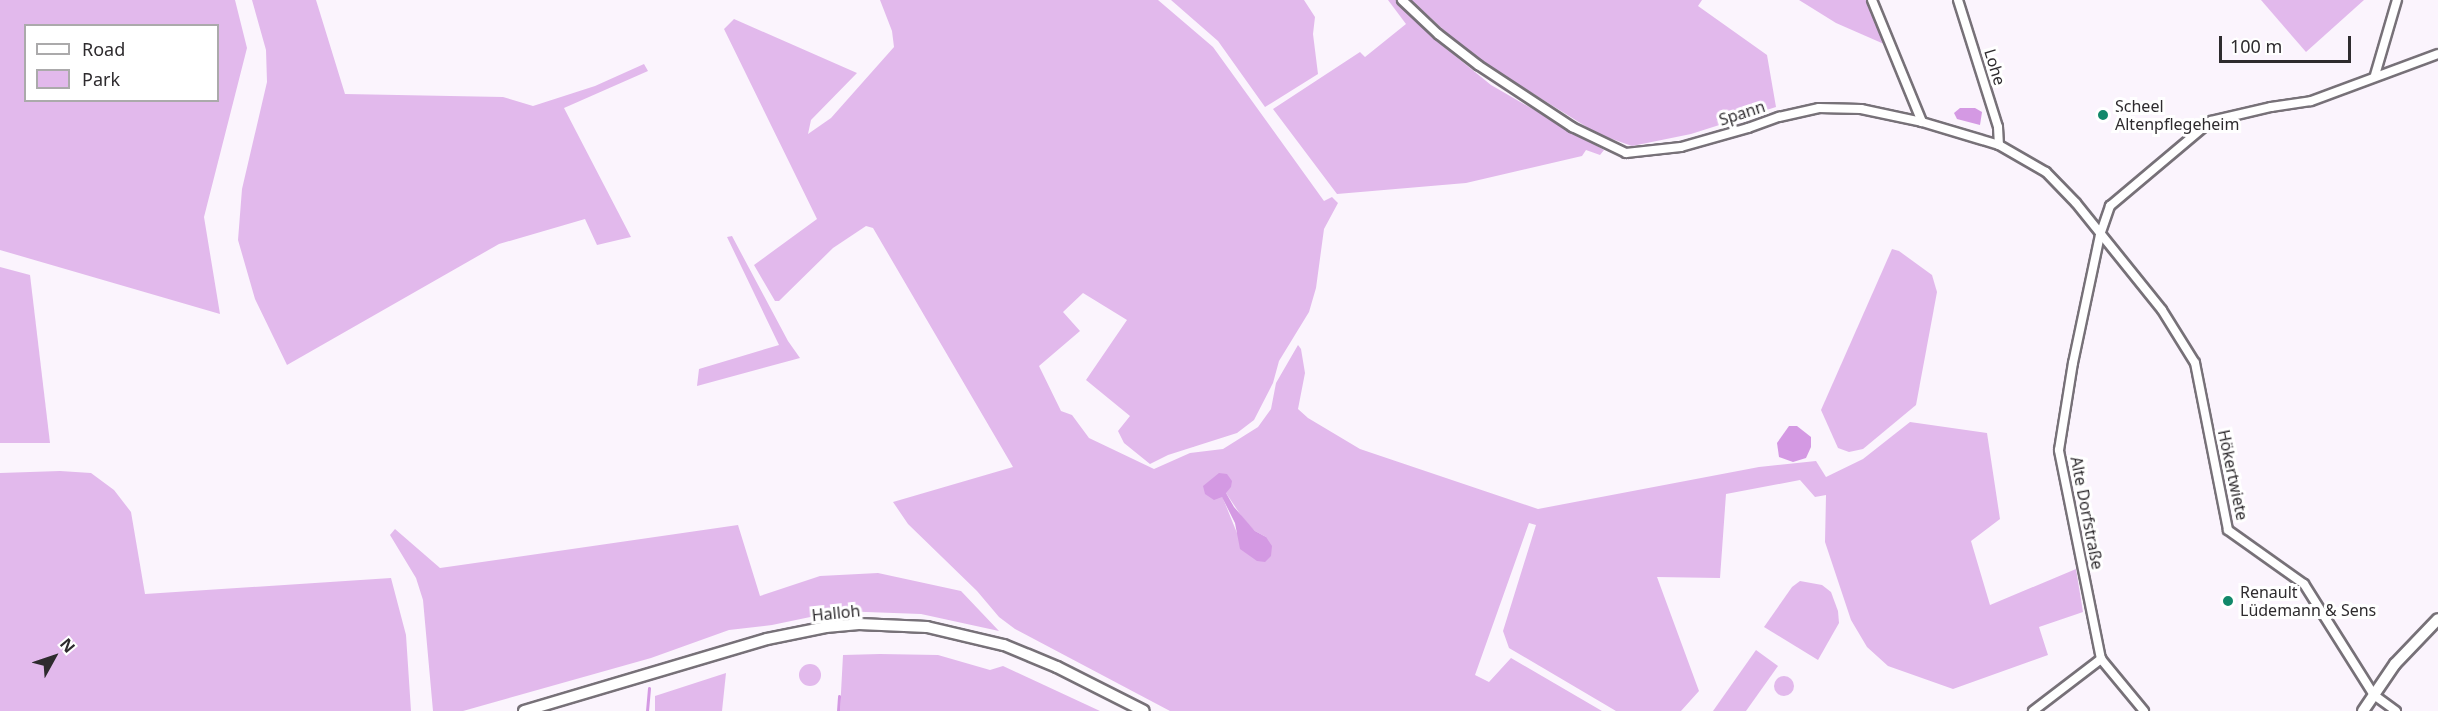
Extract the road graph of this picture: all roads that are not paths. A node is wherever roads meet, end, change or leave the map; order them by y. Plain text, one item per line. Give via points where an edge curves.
1 (1402, 0) edge
2 (1873, 0) edge
3 (1958, 0) edge
4 (2397, 0) edge
5 (2438, 54) edge
6 (2375, 75) junction
7 (1922, 122) junction
8 (1999, 145) junction
9 (2100, 235) junction
10 (2438, 619) edge
11 (2100, 659) junction
12 (2374, 695) junction
13 (524, 711) edge
14 (1144, 711) edge
15 (2033, 711) edge
16 (2144, 711) edge
17 (2363, 711) edge
18 (2396, 711) edge

1 - 7 street, Spann via 1478,65 1572,127 1626,153 1681,147 1819,108 1861,109
2 - 7 street
3 - 8 street, Lohe via 1998,127
4 - 6 street
5 - 6 street, Alte Dorfstraße
6 - 9 street, Alte Dorfstraße via 2311,101 2211,121 2110,206
7 - 8 street, Spann
8 - 9 street, Spann via 2046,172
9 - 11 street, Alte Dorfstraße via 2059,450
9 - 12 street, Hökertwiete via 2162,309 2195,363 2228,530 2304,585
10 - 12 main road via 2395,664
11 - 15 street
11 - 16 street, Alte Dorfstraße
12 - 17 main road
12 - 18 street
13 - 14 main road, Halloh via 767,639 859,624 927,627 987,639 1057,667

